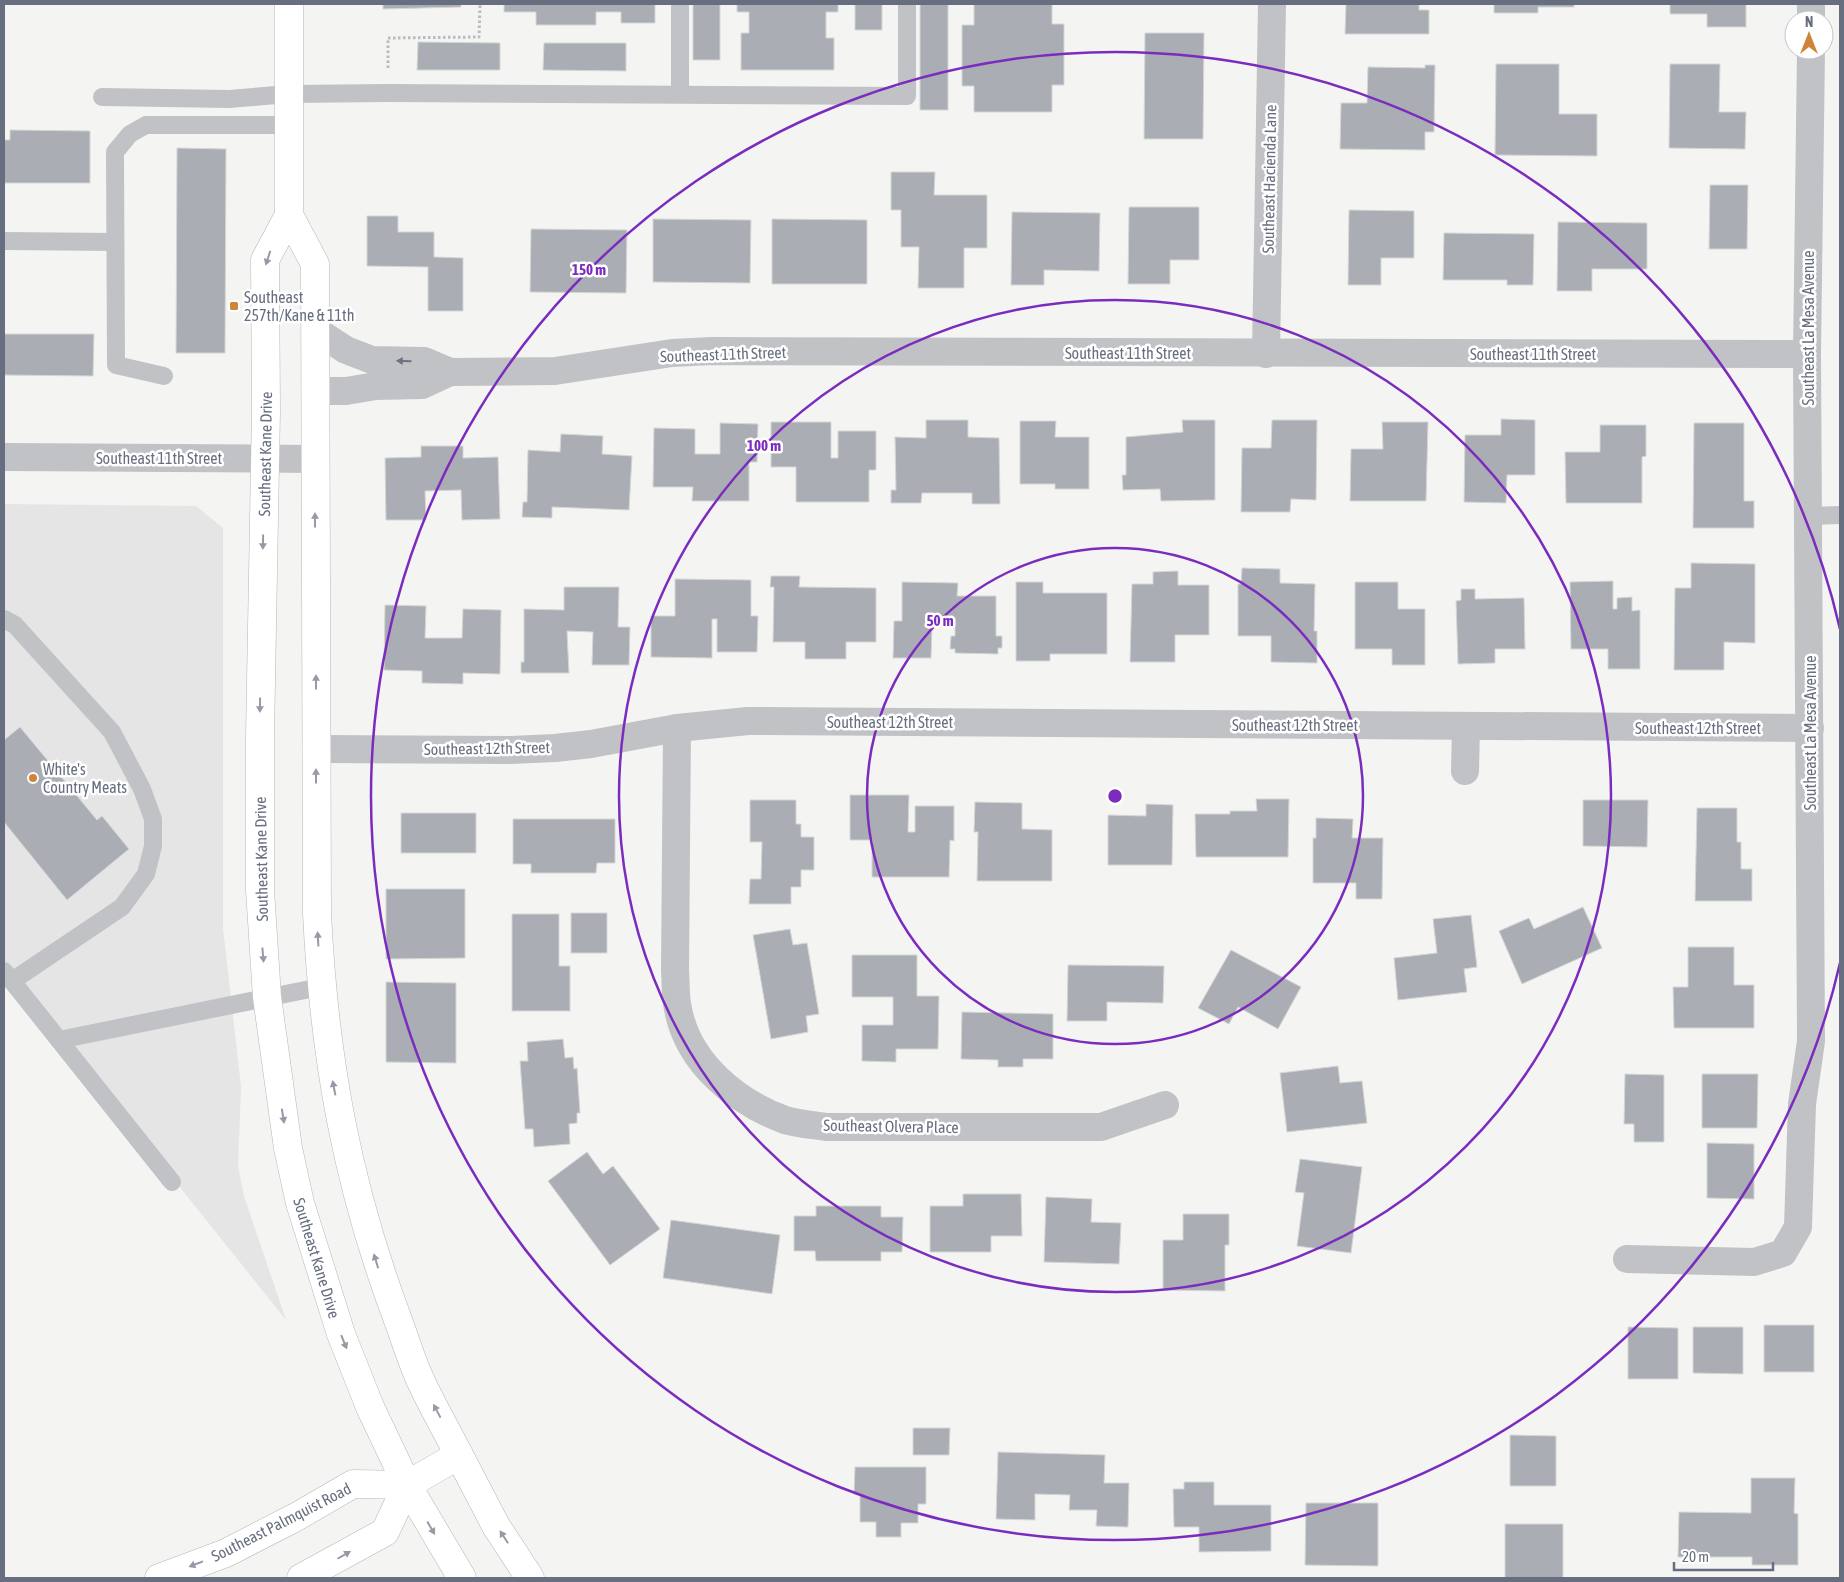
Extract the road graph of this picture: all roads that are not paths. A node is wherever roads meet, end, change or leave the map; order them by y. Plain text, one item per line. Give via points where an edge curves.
1 (289, 4) edge
2 (680, 4) edge
3 (907, 4) edge
4 (1272, 4) edge
5 (1810, 60) edge
6 (288, 94) junction
7 (680, 94) junction
8 (102, 97) dead end
9 (289, 125) junction
10 (290, 215) junction
11 (4, 241) edge
12 (115, 242) junction
13 (315, 330) junction
14 (1266, 354) junction
15 (1807, 354) junction
16 (450, 372) junction
17 (164, 376) dead end
18 (315, 391) junction
19 (4, 457) edge
20 (265, 459) junction
21 (315, 459) junction
22 (1840, 515) edge
23 (1809, 516) junction
24 (4, 619) edge
25 (1466, 726) junction
26 (677, 728) junction
27 (1810, 728) junction
28 (316, 749) junction
29 (1465, 771) dead end
30 (8, 976) edge
31 (320, 987) junction
32 (267, 997) junction
33 (59, 1040) junction
34 (1165, 1105) dead end
35 (172, 1182) dead end
36 (1627, 1260) dead end
37 (459, 1455) junction
38 (406, 1485) junction
39 (159, 1578) edge
40 (301, 1578) edge
41 (462, 1578) edge
42 (530, 1578) edge

1 - 6 main road, Southeast Kane Drive
2 - 7 lane
3 - 7 lane via 907,96
4 - 14 street, Southeast Hacienda Lane
5 - 15 street, Southeast La Mesa Avenue
6 - 7 lane
6 - 8 lane via 229,99
6 - 9 main road, Southeast Kane Drive
9 - 10 main road, Southeast Kane Drive
9 - 12 lane via 146,125 130,134 115,152
10 - 13 main road, Southeast Kane Drive via 315,264
10 -> 20 main road, Southeast Kane Drive via 265,260
11 - 12 lane
12 - 17 lane via 116,365
16 -> 13 street, Southeast 11th Street via 424,361 372,360 346,350
13 - 18 main road, Southeast Kane Drive
14 - 15 street, Southeast 11th Street
14 - 16 street, Southeast 11th Street via 712,351 672,353 555,371
15 - 23 street, Southeast La Mesa Avenue
16 - 18 street, Southeast 11th Street via 422,386
18 - 21 main road, Southeast Kane Drive
19 - 20 street, Southeast 11th Street
20 - 21 street, Southeast 11th Street
20 -> 32 main road, Southeast Kane Drive via 260,890
28 -> 21 main road, Southeast Kane Drive
22 - 23 lane
23 - 27 street, Southeast La Mesa Avenue
24 - 30 lane via 15,625 112,732 142,789 153,819 153,846 146,874 122,907
25 - 26 street, Southeast 12th Street via 748,721
25 - 27 street, Southeast 12th Street
25 - 29 street
26 - 28 street, Southeast 12th Street via 591,744 546,748
26 - 34 street, Southeast Olvera Place via 675,971 678,1010 692,1046 716,1078 748,1102 786,1120 826,1127 1101,1127
27 - 36 street, Southeast La Mesa Avenue via 1811,1041 1802,1104 1798,1227 1783,1253 1754,1262
31 -> 28 main road, Southeast Kane Drive
30 - 33 lane
31 - 32 lane
37 -> 31 main road, Southeast Kane Drive via 419,1377 366,1228 332,1080
32 - 33 lane
32 -> 38 main road, Southeast Kane Drive via 288,1148 300,1203 341,1334
33 - 35 lane
37 - 38 main road
42 -> 37 main road, Southeast Kane Drive via 496,1526
38 -> 39 main road, Southeast Palmquist Road via 353,1484 226,1553
40 -> 38 main road via 385,1532
38 -> 41 main road, Southeast Kane Drive

